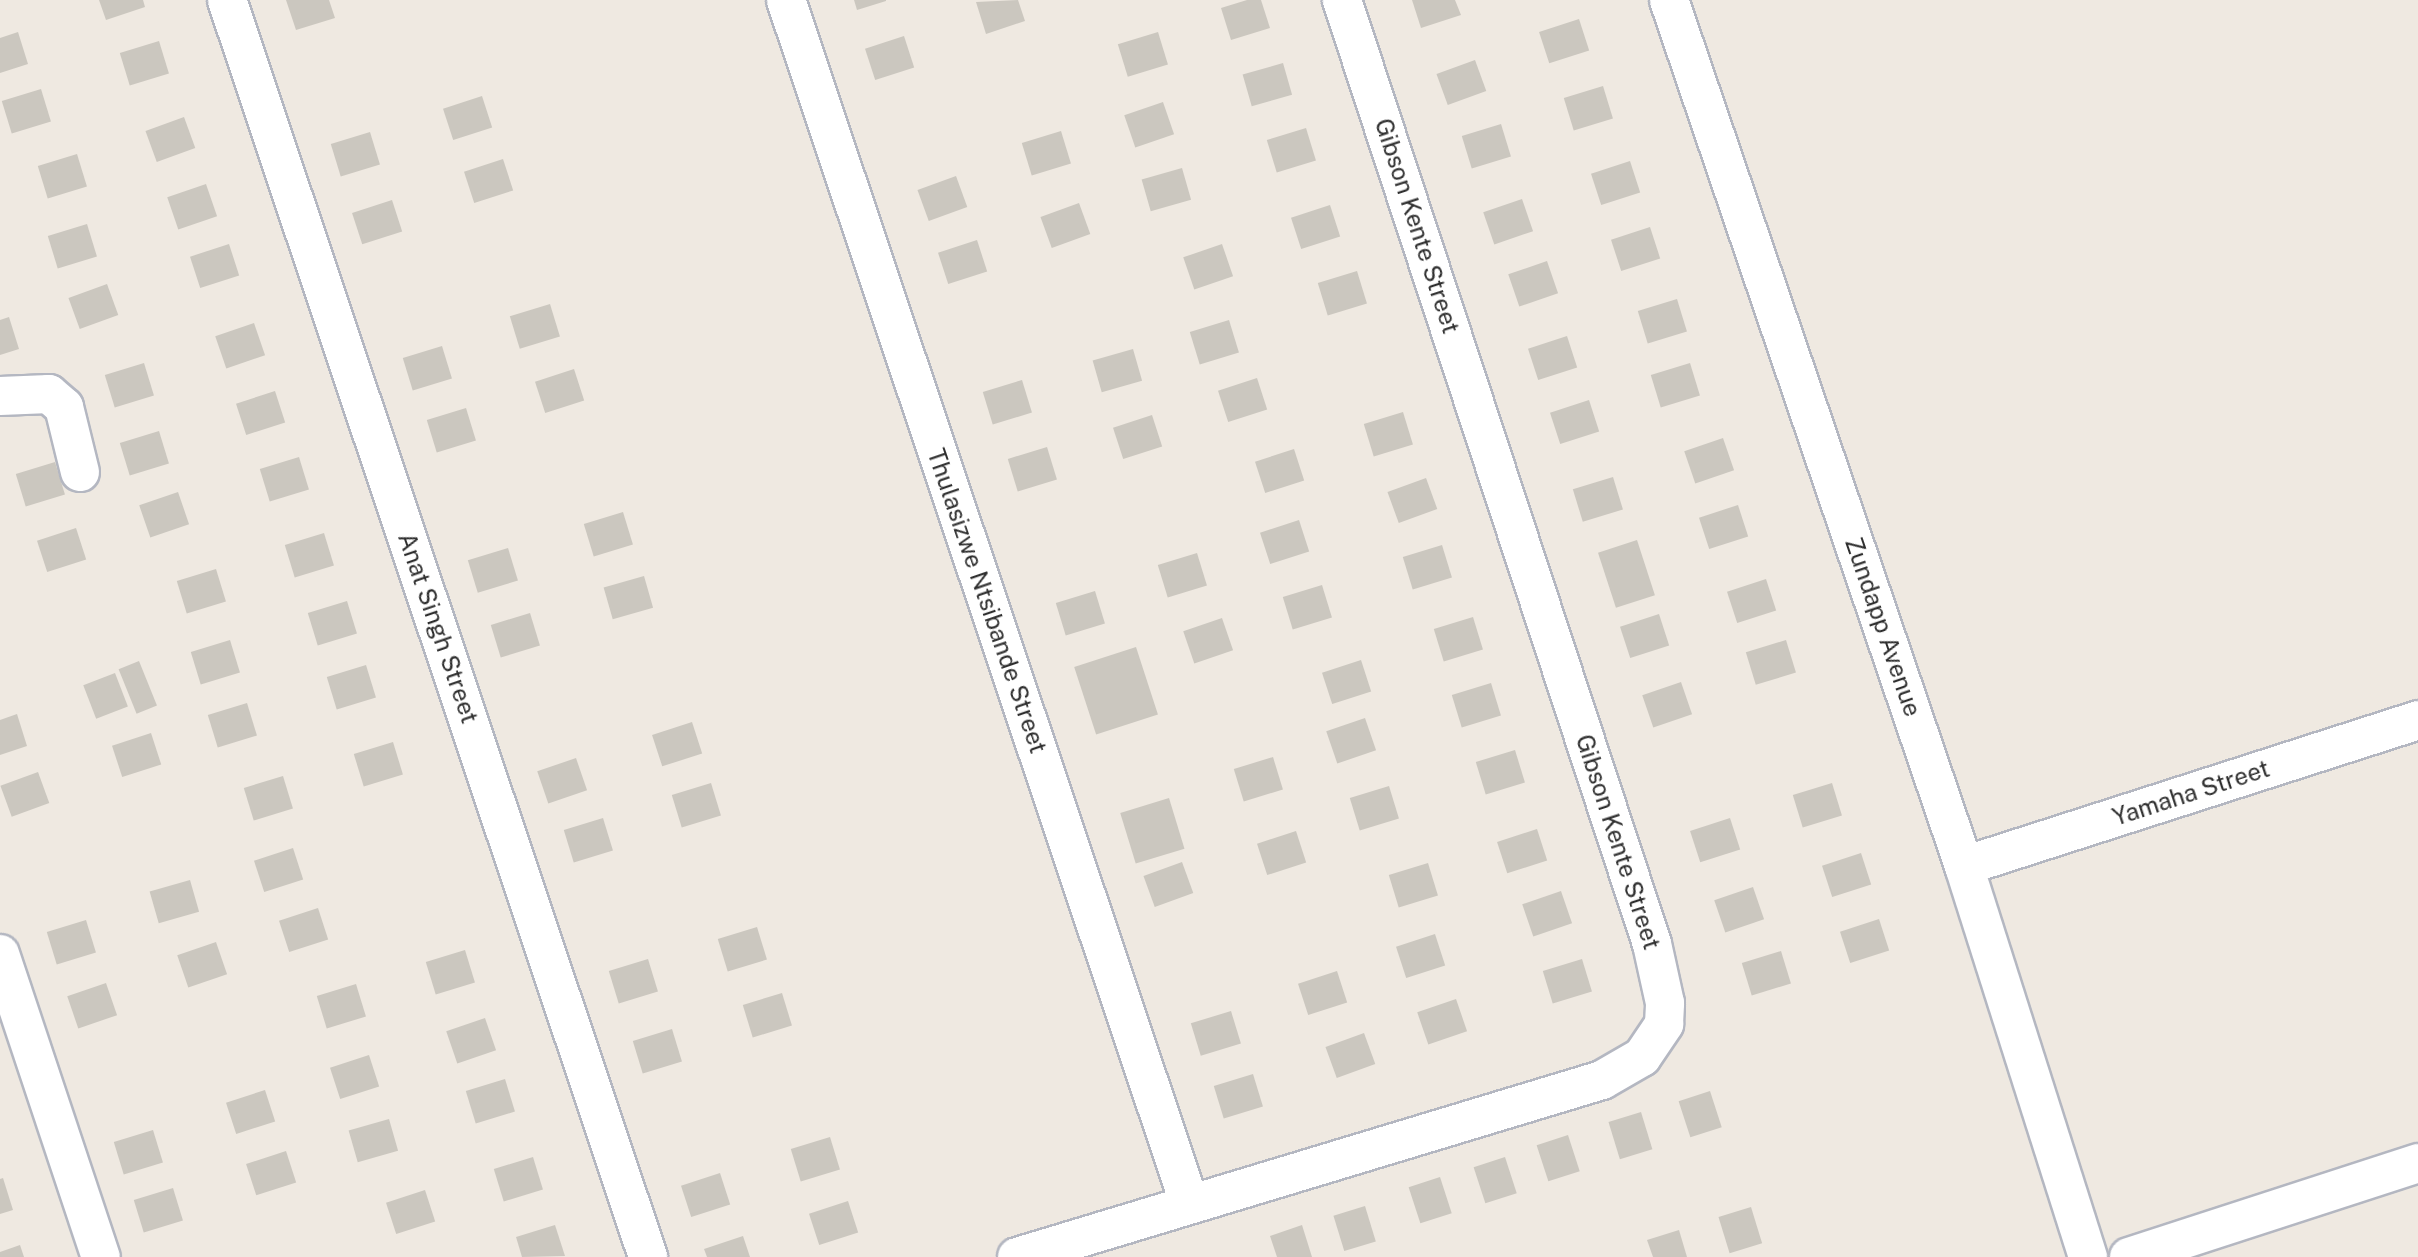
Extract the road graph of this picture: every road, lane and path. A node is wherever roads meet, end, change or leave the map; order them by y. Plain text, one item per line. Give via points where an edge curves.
1 (227, 0) edge
2 (786, 0) edge
3 (1342, 0) edge
4 (1669, 0) edge
5 (0, 396) edge
6 (80, 472) dead end
7 (2418, 720) edge
8 (1964, 866) junction
9 (0, 954) edge
10 (2418, 1163) edge
11 (1189, 1202) junction
12 (101, 1257) edge
13 (648, 1257) edge
14 (1017, 1257) edge
15 (2088, 1257) edge
16 (2129, 1257) edge

1 - 13 street, Anat Singh Street
2 - 11 street, Thulasizwe Ntsibande Street
3 - 11 street, Gibson Kente Street via 1652,944 1665,1003 1664,1024 1642,1057 1602,1080
4 - 8 street, Zundapp Avenue
5 - 6 street via 49,394 64,407
7 - 8 street, Yamaha Street
8 - 15 street, Zundapp Avenue
9 - 12 street
10 - 16 street
11 - 14 street, Gibson Kente Street

